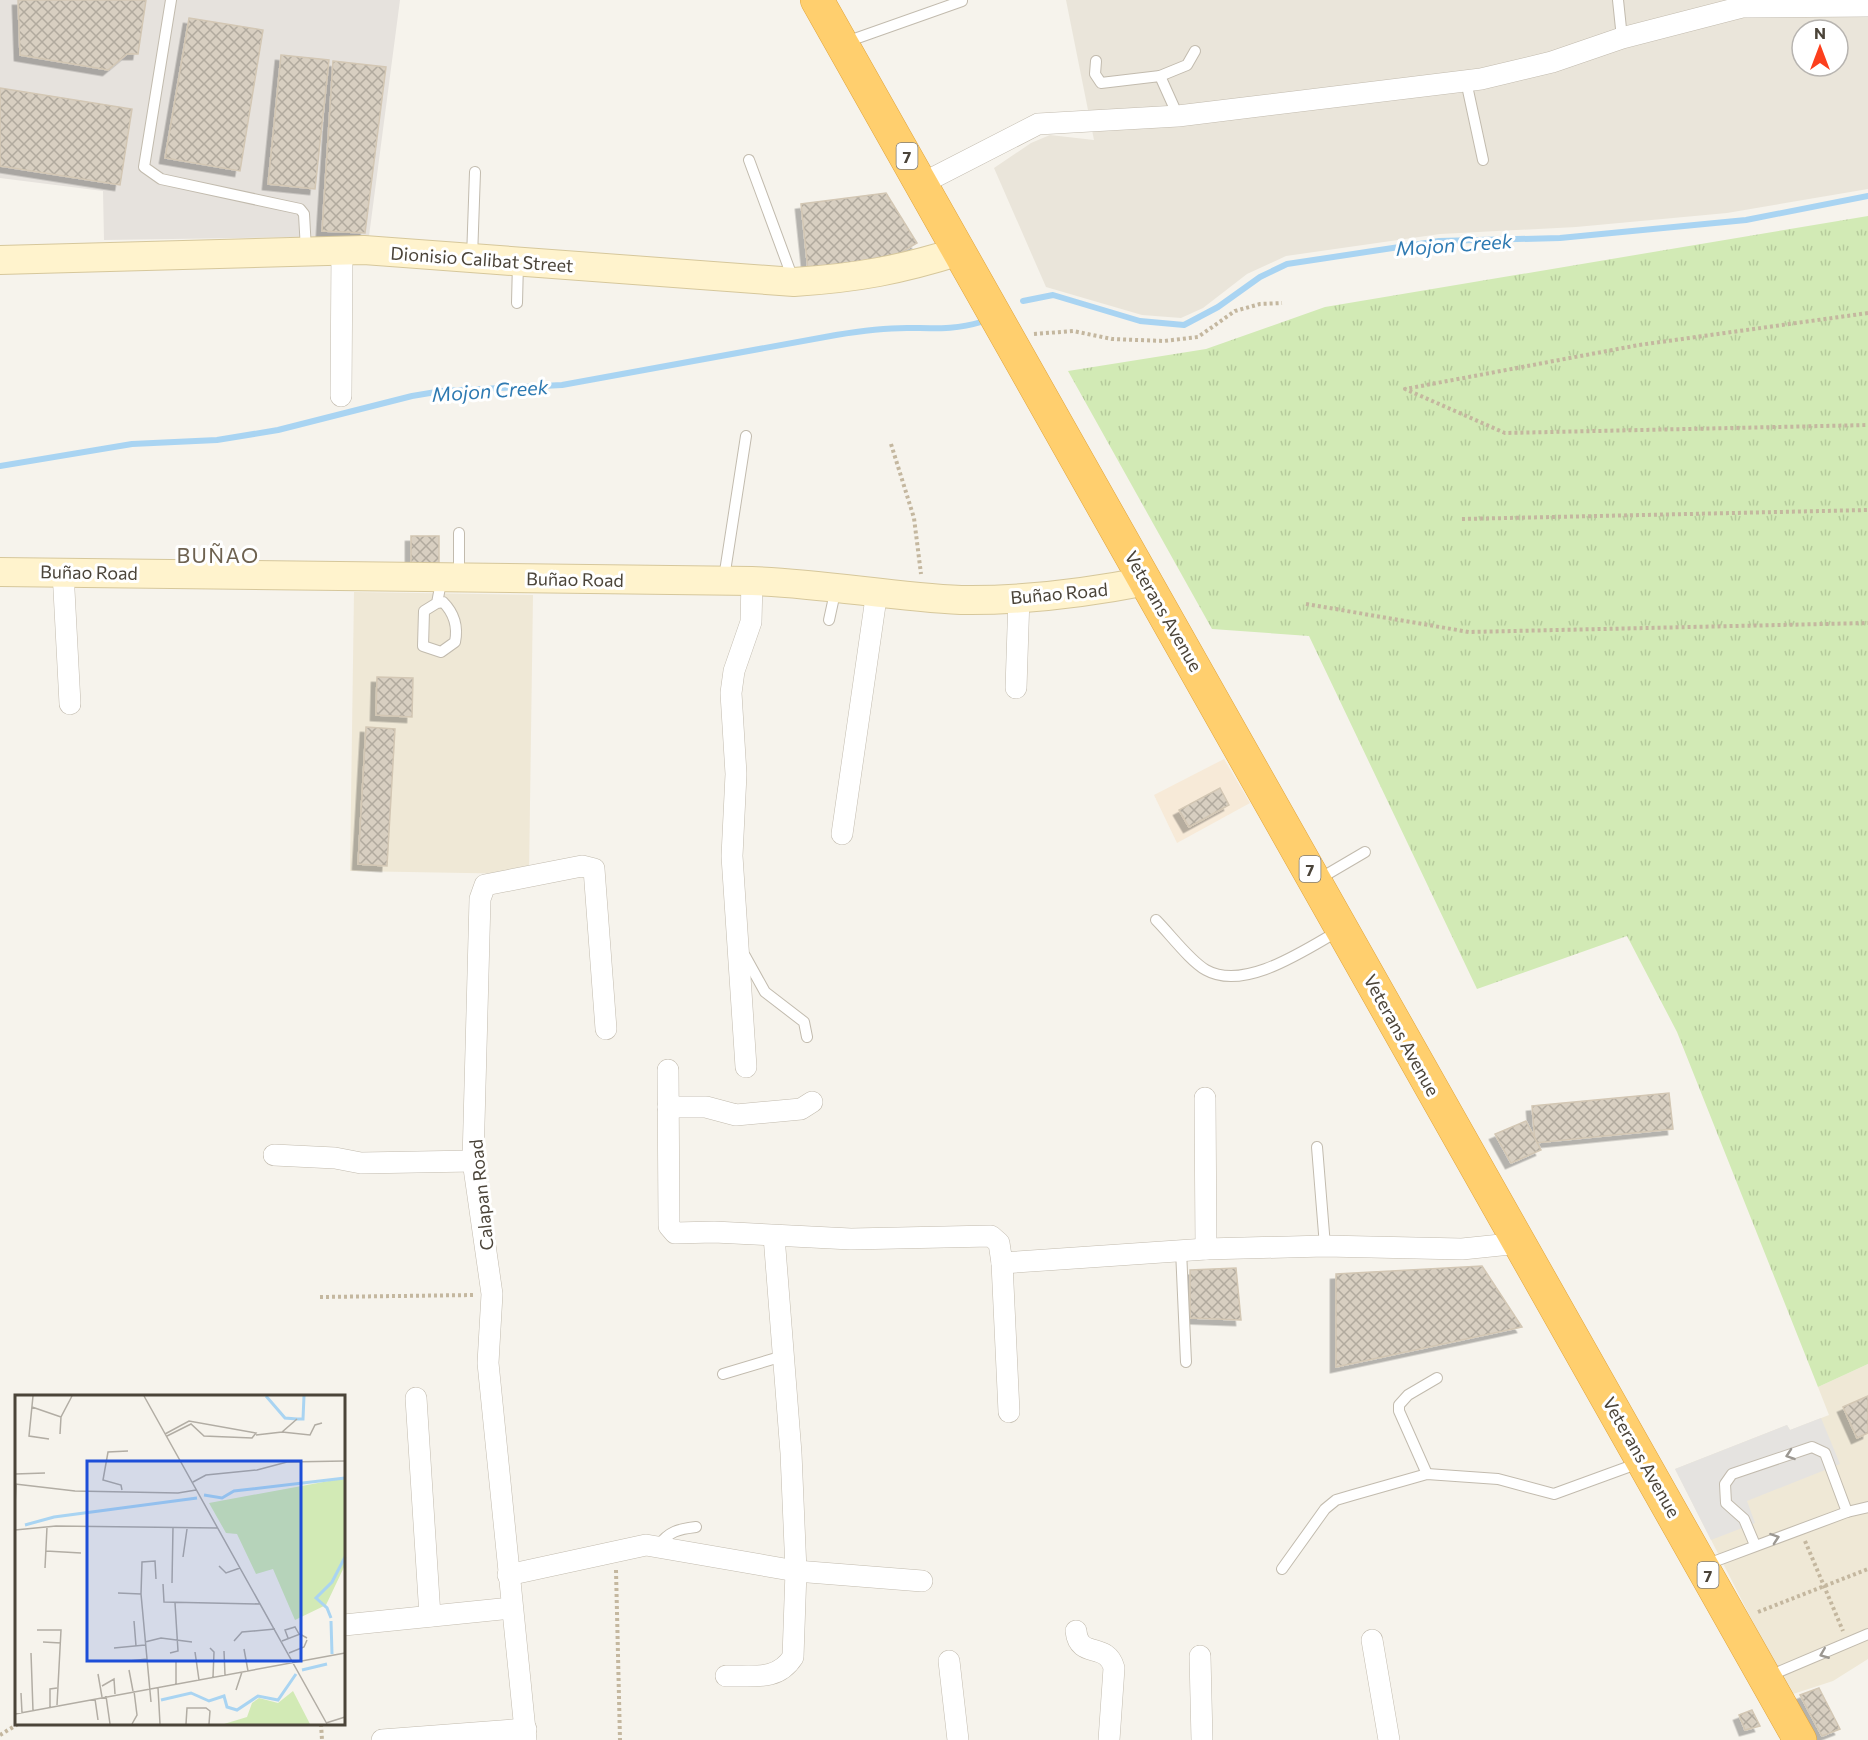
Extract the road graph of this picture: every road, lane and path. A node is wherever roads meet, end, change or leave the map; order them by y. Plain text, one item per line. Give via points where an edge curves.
1 (171, 0) edge
2 (818, 0) edge
3 (1618, 0) edge
4 (962, 1) edge
5 (1868, 6) edge
6 (1622, 38) junction
7 (842, 43) junction
8 (1195, 51) dead end
9 (1096, 61) dead end
10 (1160, 76) junction
11 (1466, 81) junction
12 (1178, 116) junction
13 (749, 160) dead end
14 (1483, 160) dead end
15 (475, 172) dead end
16 (923, 183) junction
17 (342, 250) junction
18 (306, 251) junction
19 (960, 251) junction
20 (472, 258) junction
21 (0, 260) edge
22 (518, 261) junction
23 (794, 282) junction
24 (517, 303) dead end
25 (1281, 303) dead end
26 (1868, 313) edge
27 (1004, 333) junction
28 (341, 396) dead end
29 (1868, 425) edge
30 (746, 436) dead end
31 (891, 444) dead end
32 (1868, 510) edge
33 (1462, 519) dead end
34 (459, 533) dead end
35 (63, 571) junction
36 (0, 572) edge
37 (724, 581) junction
38 (752, 581) junction
39 (1147, 581) junction
40 (446, 586) junction
41 (836, 586) junction
42 (877, 591) junction
43 (921, 596) junction
44 (1019, 597) junction
45 (1306, 604) dead end
46 (829, 620) dead end
47 (1868, 623) edge
48 (1016, 688) dead end
49 (70, 704) dead end
50 (842, 834) dead end
51 (1365, 852) dead end
52 (1316, 881) junction
53 (1156, 920) dead end
54 (1342, 928) junction
55 (738, 942) junction
56 (606, 1029) dead end
57 (807, 1036) dead end
58 (746, 1067) dead end
59 (668, 1070) dead end
60 (1205, 1098) dead end
61 (812, 1102) dead end
62 (668, 1107) junction
63 (1317, 1147) dead end
64 (274, 1155) dead end
65 (473, 1161) junction
66 (774, 1236) junction
67 (1520, 1243) junction
68 (1325, 1246) junction
69 (1206, 1249) junction
70 (1181, 1250) junction
71 (1002, 1263) junction
72 (492, 1294) junction
73 (320, 1297) dead end
74 (783, 1356) junction
75 (1186, 1362) dead end
76 (723, 1374) dead end
77 (1437, 1378) dead end
78 (416, 1398) dead end
79 (1009, 1412) dead end
80 (1644, 1461) junction
81 (1426, 1474) junction
82 (1868, 1507) edge
83 (1847, 1512) junction
84 (696, 1527) dead end
85 (1800, 1530) junction
86 (1755, 1545) junction
87 (658, 1546) junction
88 (615, 1551) junction
89 (1703, 1566) junction
90 (1282, 1569) dead end
91 (1868, 1569) edge
92 (796, 1571) junction
93 (508, 1575) junction
94 (922, 1581) dead end
95 (1824, 1585) junction
96 (511, 1608) junction
97 (1758, 1612) dead end
98 (430, 1616) junction
99 (345, 1625) edge
100 (1076, 1631) dead end
101 (1868, 1634) edge
102 (1372, 1640) dead end
103 (1848, 1644) junction
104 (1200, 1656) dead end
105 (949, 1662) dead end
106 (726, 1676) dead end
107 (1767, 1678) junction
108 (16, 1725) edge
109 (321, 1725) edge
110 (0, 1735) edge
111 (526, 1735) edge
112 (427, 1738) edge
113 (322, 1740) edge
114 (382, 1740) edge
115 (620, 1740) edge
116 (957, 1740) edge
117 (1109, 1740) edge
118 (1202, 1740) edge
119 (1389, 1740) edge
120 (1800, 1740) edge

1 - 18 lane via 144,167 161,179 300,209 304,214
2 - 7 highway, 7
3 - 6 lane
4 - 7 lane
5 - 6 street via 1742,7
6 - 11 street via 1552,62
7 - 16 highway, 7
8 - 10 lane via 1187,65
9 - 10 lane via 1095,74 1101,83
10 - 12 lane
11 - 12 street
11 - 14 lane
12 - 16 street via 1038,124
13 - 23 lane
15 - 20 lane
16 - 19 highway, 7
17 - 18 street, Dionisio Calibat Street
17 - 20 street, Dionisio Calibat Street
17 - 28 street
18 - 21 street, Dionisio Calibat Street
19 - 23 street, Dionisio Calibat Street via 906,268 854,278
19 - 27 highway, 7
20 - 22 street, Dionisio Calibat Street
22 - 23 street, Dionisio Calibat Street
22 - 24 lane
25 - 27 path via 1235,311 1198,337 1143,340 1073,332
26 - 29 path via 1639,345 1405,389 1505,433
27 - 39 highway, Veterans Avenue / 7
30 - 37 lane
31 - 43 path via 914,518 921,557
32 - 33 path
34 - 40 lane
35 - 36 street, Buñao Road
35 - 40 street, Buñao Road
35 - 49 street
37 - 38 street, Buñao Road
37 - 40 street, Buñao Road
38 - 41 street, Buñao Road
38 - 55 street via 751,622 734,671 731,693 736,774 732,856
39 - 44 street, Buñao Road via 1081,594
39 - 52 highway, Veterans Avenue / 7
40 - 40 lane via 442,602 452,613 455,642 441,652 427,650 421,642 424,611
41 - 42 street, Buñao Road
41 - 46 lane
42 - 43 street, Buñao Road
42 - 50 street
43 - 44 street, Buñao Road via 961,600
44 - 48 street
45 - 47 path via 1469,632
51 - 52 lane
52 - 54 highway, Veterans Avenue / 7
53 - 54 lane via 1203,968 1219,974 1245,974 1277,965
54 - 67 highway, Veterans Avenue / 7
55 - 57 lane via 765,992 804,1022
55 - 58 street
56 - 65 street, Calapan Road via 594,869 582,866 485,885 480,899
59 - 62 street
60 - 69 street
61 - 62 street via 801,1109 736,1115 706,1107
62 - 66 street via 670,1231
63 - 68 lane
64 - 65 street via 361,1163
65 - 72 street, Calapan Road
66 - 71 street via 991,1236 999,1243
66 - 74 street
67 - 68 street via 1462,1249
67 - 80 highway, Veterans Avenue / 7
68 - 69 street
69 - 70 street
70 - 71 street
70 - 75 lane
71 - 79 street
72 - 73 path
72 - 93 street, Calapan Road via 488,1364
74 - 76 lane
74 - 92 street
77 - 81 lane via 1399,1404
78 - 98 street
80 - 81 lane via 1554,1494 1498,1479
80 - 89 highway, Veterans Avenue / 7
81 - 90 lane via 1336,1500 1325,1509
82 - 83 lane
83 - 85 lane
83 -> 86 lane via 1824,1453 1812,1448 1732,1474 1725,1484 1726,1503 1744,1519
84 - 87 lane via 674,1530
86 -> 85 lane
85 - 95 path
86 - 89 lane
87 - 88 street
87 - 92 street
88 - 93 street
88 - 115 path
89 - 107 highway, Veterans Avenue / 7
91 - 95 path
92 - 94 street
92 - 106 street via 793,1649 785,1668 776,1674
93 - 96 street, Calapan Road
95 - 97 path
95 - 103 path
96 - 98 street
96 - 111 street, Calapan Road
98 - 99 street
100 - 117 street via 1081,1645 1102,1651 1112,1659
101 - 103 lane
102 - 119 street
103 -> 107 lane
104 - 118 street
105 - 116 street
107 - 120 highway, Veterans Avenue / 7
108 - 110 path
109 - 113 path
111 - 112 street
112 - 114 street

